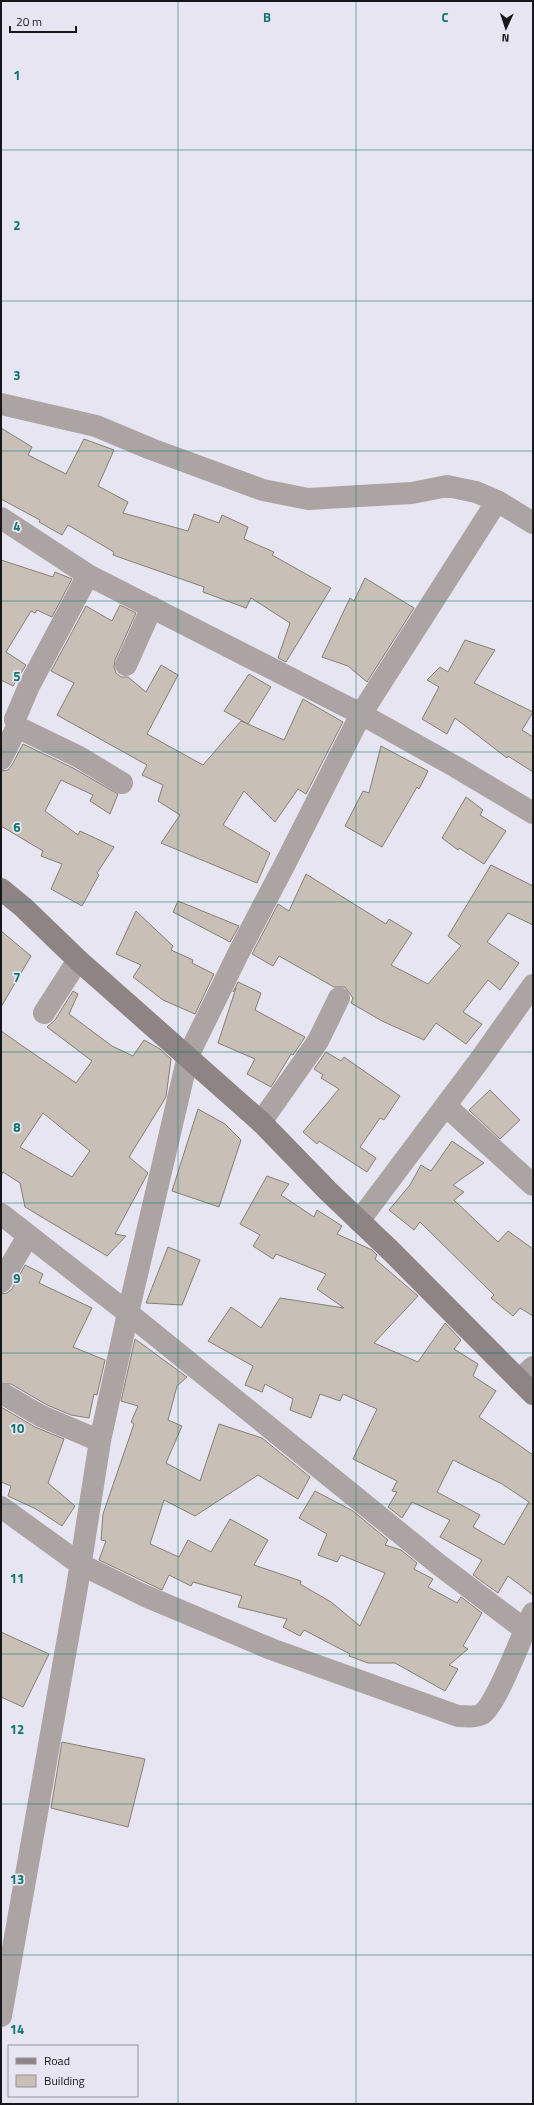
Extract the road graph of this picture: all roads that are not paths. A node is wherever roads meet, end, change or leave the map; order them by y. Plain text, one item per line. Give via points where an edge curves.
1 (1, 404) edge
2 (498, 501) junction
3 (1, 518) edge
4 (533, 523) edge
5 (88, 575) junction
6 (152, 607) junction
7 (126, 665) dead end
8 (361, 714) junction
9 (17, 727) junction
10 (1, 759) edge
11 (122, 783) dead end
12 (533, 813) edge
13 (1, 889) edge
14 (78, 960) junction
15 (533, 985) edge
16 (339, 998) dead end
17 (44, 1013) dead end
18 (188, 1056) junction
19 (446, 1106) junction
20 (261, 1122) junction
21 (533, 1185) edge
22 (1, 1214) edge
23 (359, 1221) junction
24 (28, 1236) junction
25 (1, 1282) edge
26 (128, 1312) junction
27 (528, 1380) edge
28 (5, 1395) dead end
29 (100, 1441) junction
30 (1, 1507) edge
31 (80, 1564) junction
32 (529, 1621) edge
33 (1, 2016) edge

1 - 2 street via 96,426 263,490 308,499 412,492 447,486 476,492
2 - 4 street
2 - 8 street
3 - 5 street
5 - 6 street
5 - 9 street via 29,686 15,719
6 - 7 street
6 - 8 street
8 - 12 street
8 - 18 street
9 - 10 street
9 - 11 street via 79,756
13 - 14 street
14 - 17 street
14 - 18 street
15 - 19 street
16 - 20 street via 318,1041
18 - 20 street
18 - 26 street
19 - 21 street
19 - 23 street
20 - 23 street
22 - 24 street
23 - 27 street
24 - 25 street
24 - 26 street
26 - 29 street
26 - 32 street via 438,1564
28 - 29 street via 41,1416
29 - 31 street
30 - 31 street
31 - 32 street via 143,1595 271,1649 458,1716 475,1716 482,1714 487,1708 505,1676
31 - 33 street

